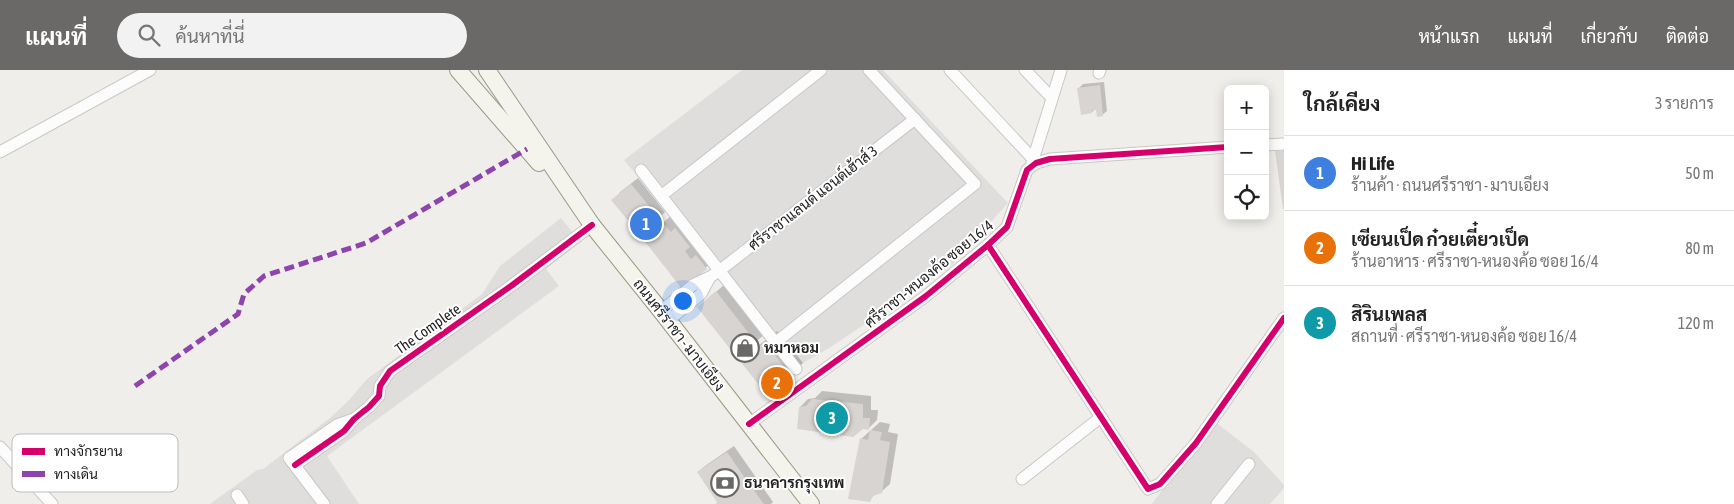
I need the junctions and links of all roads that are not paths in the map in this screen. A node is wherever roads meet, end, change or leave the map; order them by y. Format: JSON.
{"nodes":[{"id":1,"x":150,"y":70,"type":"edge"},
{"id":2,"x":458,"y":70,"type":"edge"},
{"id":3,"x":487,"y":70,"type":"edge"},
{"id":4,"x":822,"y":70,"type":"edge"},
{"id":5,"x":869,"y":70,"type":"edge"},
{"id":6,"x":950,"y":70,"type":"edge"},
{"id":7,"x":1025,"y":70,"type":"edge"},
{"id":8,"x":1061,"y":70,"type":"edge"},
{"id":9,"x":1052,"y":98,"type":"junction"},
{"id":10,"x":915,"y":119,"type":"junction"},
{"id":11,"x":1284,"y":144,"type":"edge"},
{"id":12,"x":1269,"y":145,"type":"edge"},
{"id":13,"x":1224,"y":147,"type":"edge"},
{"id":14,"x":0,"y":152,"type":"edge"},
{"id":15,"x":1032,"y":163,"type":"junction"},
{"id":16,"x":642,"y":170,"type":"dead end"},
{"id":17,"x":661,"y":196,"type":"junction"},
{"id":18,"x":588,"y":219,"type":"junction"},
{"id":19,"x":988,"y":245,"type":"junction"},
{"id":20,"x":715,"y":274,"type":"junction"},
{"id":21,"x":665,"y":315,"type":"junction"},
{"id":22,"x":1284,"y":318,"type":"edge"},
{"id":23,"x":775,"y":343,"type":"junction"},
{"id":24,"x":796,"y":369,"type":"dead end"},
{"id":25,"x":1101,"y":417,"type":"junction"},
{"id":26,"x":749,"y":424,"type":"junction"},
{"id":27,"x":0,"y":447,"type":"edge"},
{"id":28,"x":12,"y":460,"type":"edge"},
{"id":29,"x":1250,"y":464,"type":"dead end"},
{"id":30,"x":1022,"y":479,"type":"dead end"},
{"id":31,"x":41,"y":492,"type":"edge"},
{"id":32,"x":52,"y":504,"type":"edge"},
{"id":33,"x":324,"y":504,"type":"edge"},
{"id":34,"x":811,"y":504,"type":"edge"},
{"id":35,"x":1217,"y":504,"type":"edge"}],
"edges":[{"from":1,"to":14,"type":"street"},
{"from":2,"to":18,"type":"main road","name":"ถนนศรีราชา - มาบเอียง"},
{"from":3,"to":18,"type":"main road","name":"ถนนศรีราชา - มาบเอียง"},
{"from":4,"to":17,"type":"street"},
{"from":5,"to":10,"type":"street"},
{"from":6,"to":15,"type":"street"},
{"from":7,"to":9,"type":"street"},
{"from":8,"to":9,"type":"street","name":"ศรีราชา-หนองค้อ ซอย 16/4"},
{"from":9,"to":15,"type":"street","name":"ศรีราชา-หนองค้อ ซอย 16/4"},
{"from":10,"to":20,"type":"street","name":"ศรีราชาแลนด์ แอนด์เฮ้าส์ 3"},
{"from":10,"to":23,"type":"street"},
{"from":11,"to":12,"type":"street"},
{"from":13,"to":15,"type":"street"},
{"from":15,"to":19,"type":"street","name":"ศรีราชา-หนองค้อ ซอย 16/4"},
{"from":16,"to":17,"type":"street"},
{"from":17,"to":20,"type":"street"},
{"from":18,"to":21,"type":"main road","name":"ถนนศรีราชา - มาบเอียง"},
{"from":18,"to":33,"type":"street","name":"The Complete"},
{"from":19,"to":25,"type":"street"},
{"from":19,"to":26,"type":"street","name":"ศรีราชา-หนองค้อ ซอย 16/4"},
{"from":20,"to":21,"type":"street","name":"ศรีราชาแลนด์ แอนด์เฮ้าส์ 3"},
{"from":20,"to":23,"type":"street"},
{"from":21,"to":26,"type":"main road","name":"ถนนศรีราชา - มาบเอียง"},
{"from":22,"to":25,"type":"street"},
{"from":23,"to":24,"type":"street"},
{"from":25,"to":30,"type":"street"},
{"from":26,"to":34,"type":"main road","name":"ถนนศรีราชา - มาบเอียง"},
{"from":27,"to":28,"type":"street"},
{"from":29,"to":35,"type":"street"},
{"from":31,"to":32,"type":"street"}]}
